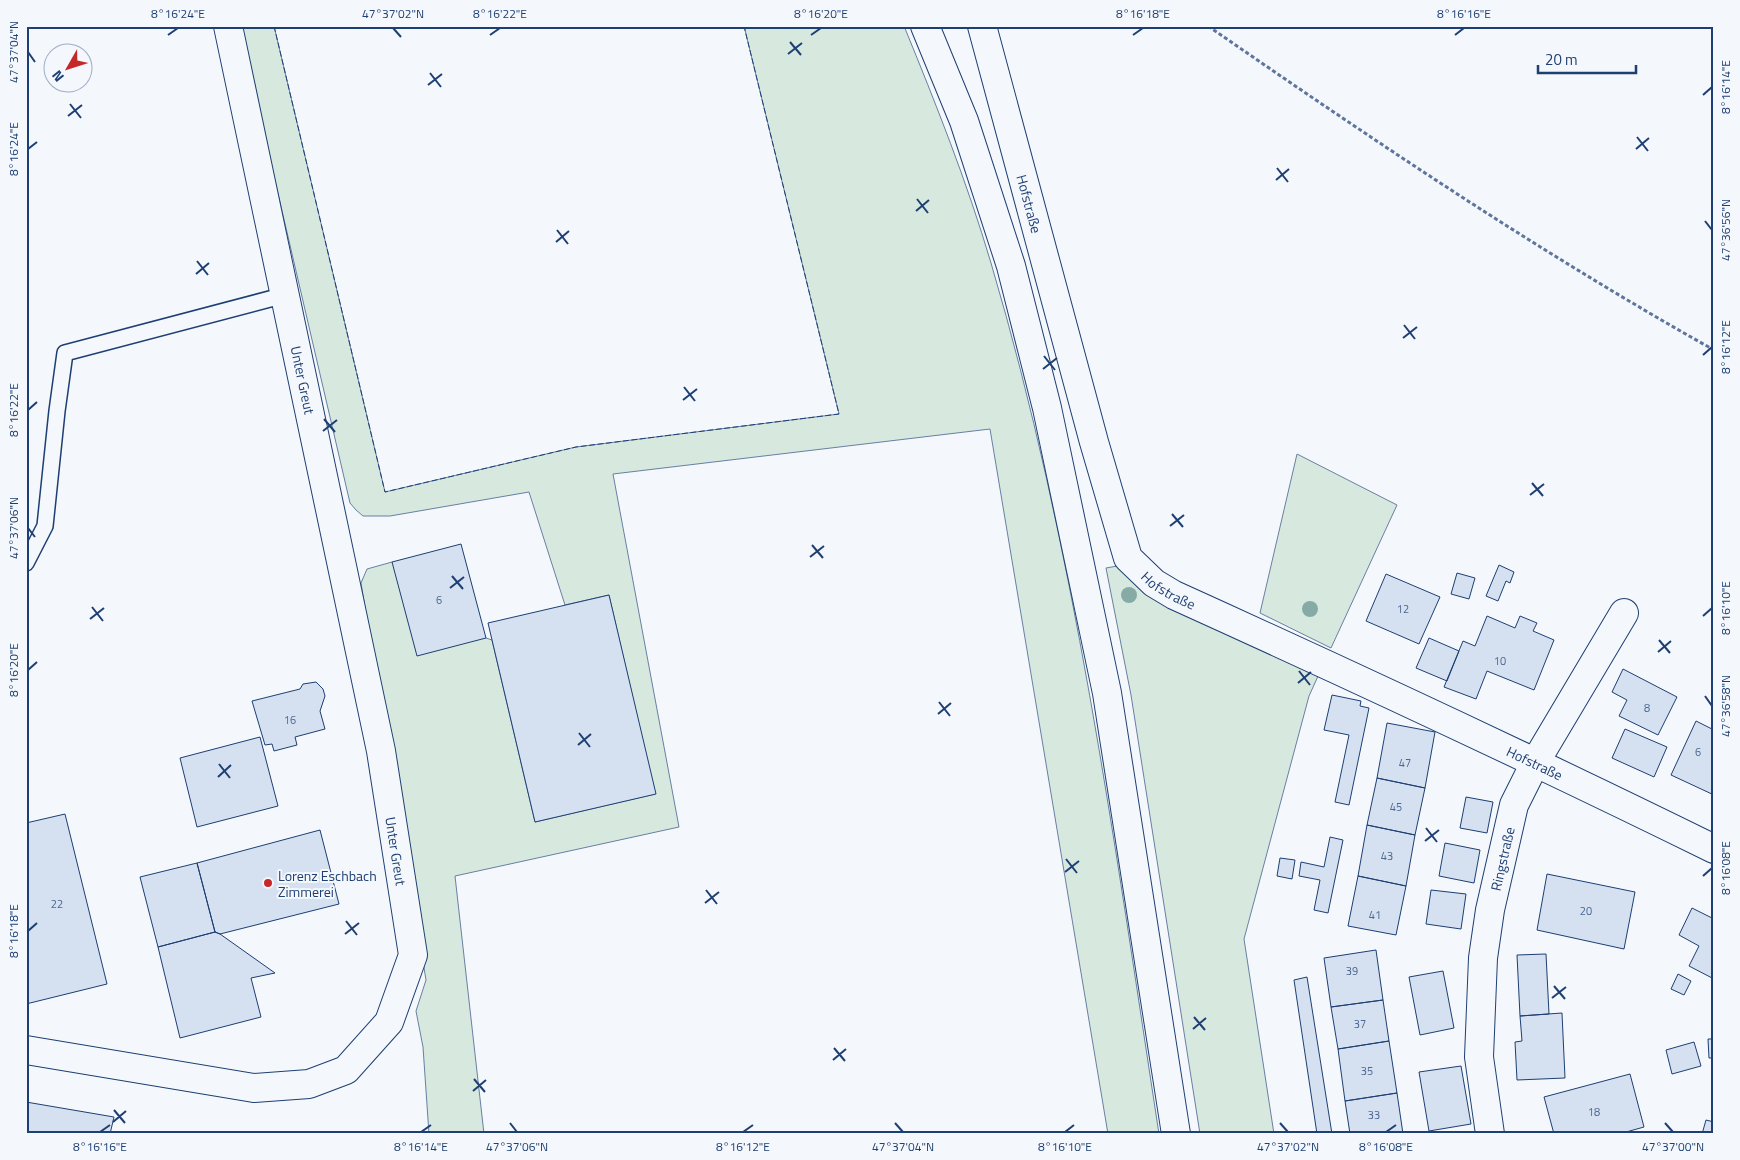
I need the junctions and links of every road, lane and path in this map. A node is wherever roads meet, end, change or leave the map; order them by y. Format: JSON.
{"nodes":[{"id":1,"x":228,"y":26,"type":"edge"},
{"id":2,"x":925,"y":26,"type":"edge"},
{"id":3,"x":982,"y":26,"type":"edge"},
{"id":4,"x":1208,"y":26,"type":"edge"},
{"id":5,"x":285,"y":295,"type":"junction"},
{"id":6,"x":1714,"y":350,"type":"edge"},
{"id":7,"x":26,"y":563,"type":"edge"},
{"id":8,"x":1624,"y":613,"type":"dead end"},
{"id":9,"x":1536,"y":762,"type":"junction"},
{"id":10,"x":1714,"y":849,"type":"edge"},
{"id":11,"x":26,"y":1050,"type":"edge"},
{"id":12,"x":1176,"y":1134,"type":"edge"},
{"id":13,"x":1490,"y":1134,"type":"edge"}],
"edges":[{"from":1,"to":5,"type":"street","name":"Unter Greut"},
{"from":2,"to":12,"type":"street"},
{"from":3,"to":9,"type":"street","name":"Hofstraße"},
{"from":4,"to":6,"type":"path"},
{"from":5,"to":7,"type":"lane"},
{"from":5,"to":11,"type":"street","name":"Unter Greut"},
{"from":8,"to":9,"type":"street","name":"Ringstraße"},
{"from":9,"to":10,"type":"street","name":"Hofstraße"},
{"from":9,"to":13,"type":"street","name":"Ringstraße"}]}
